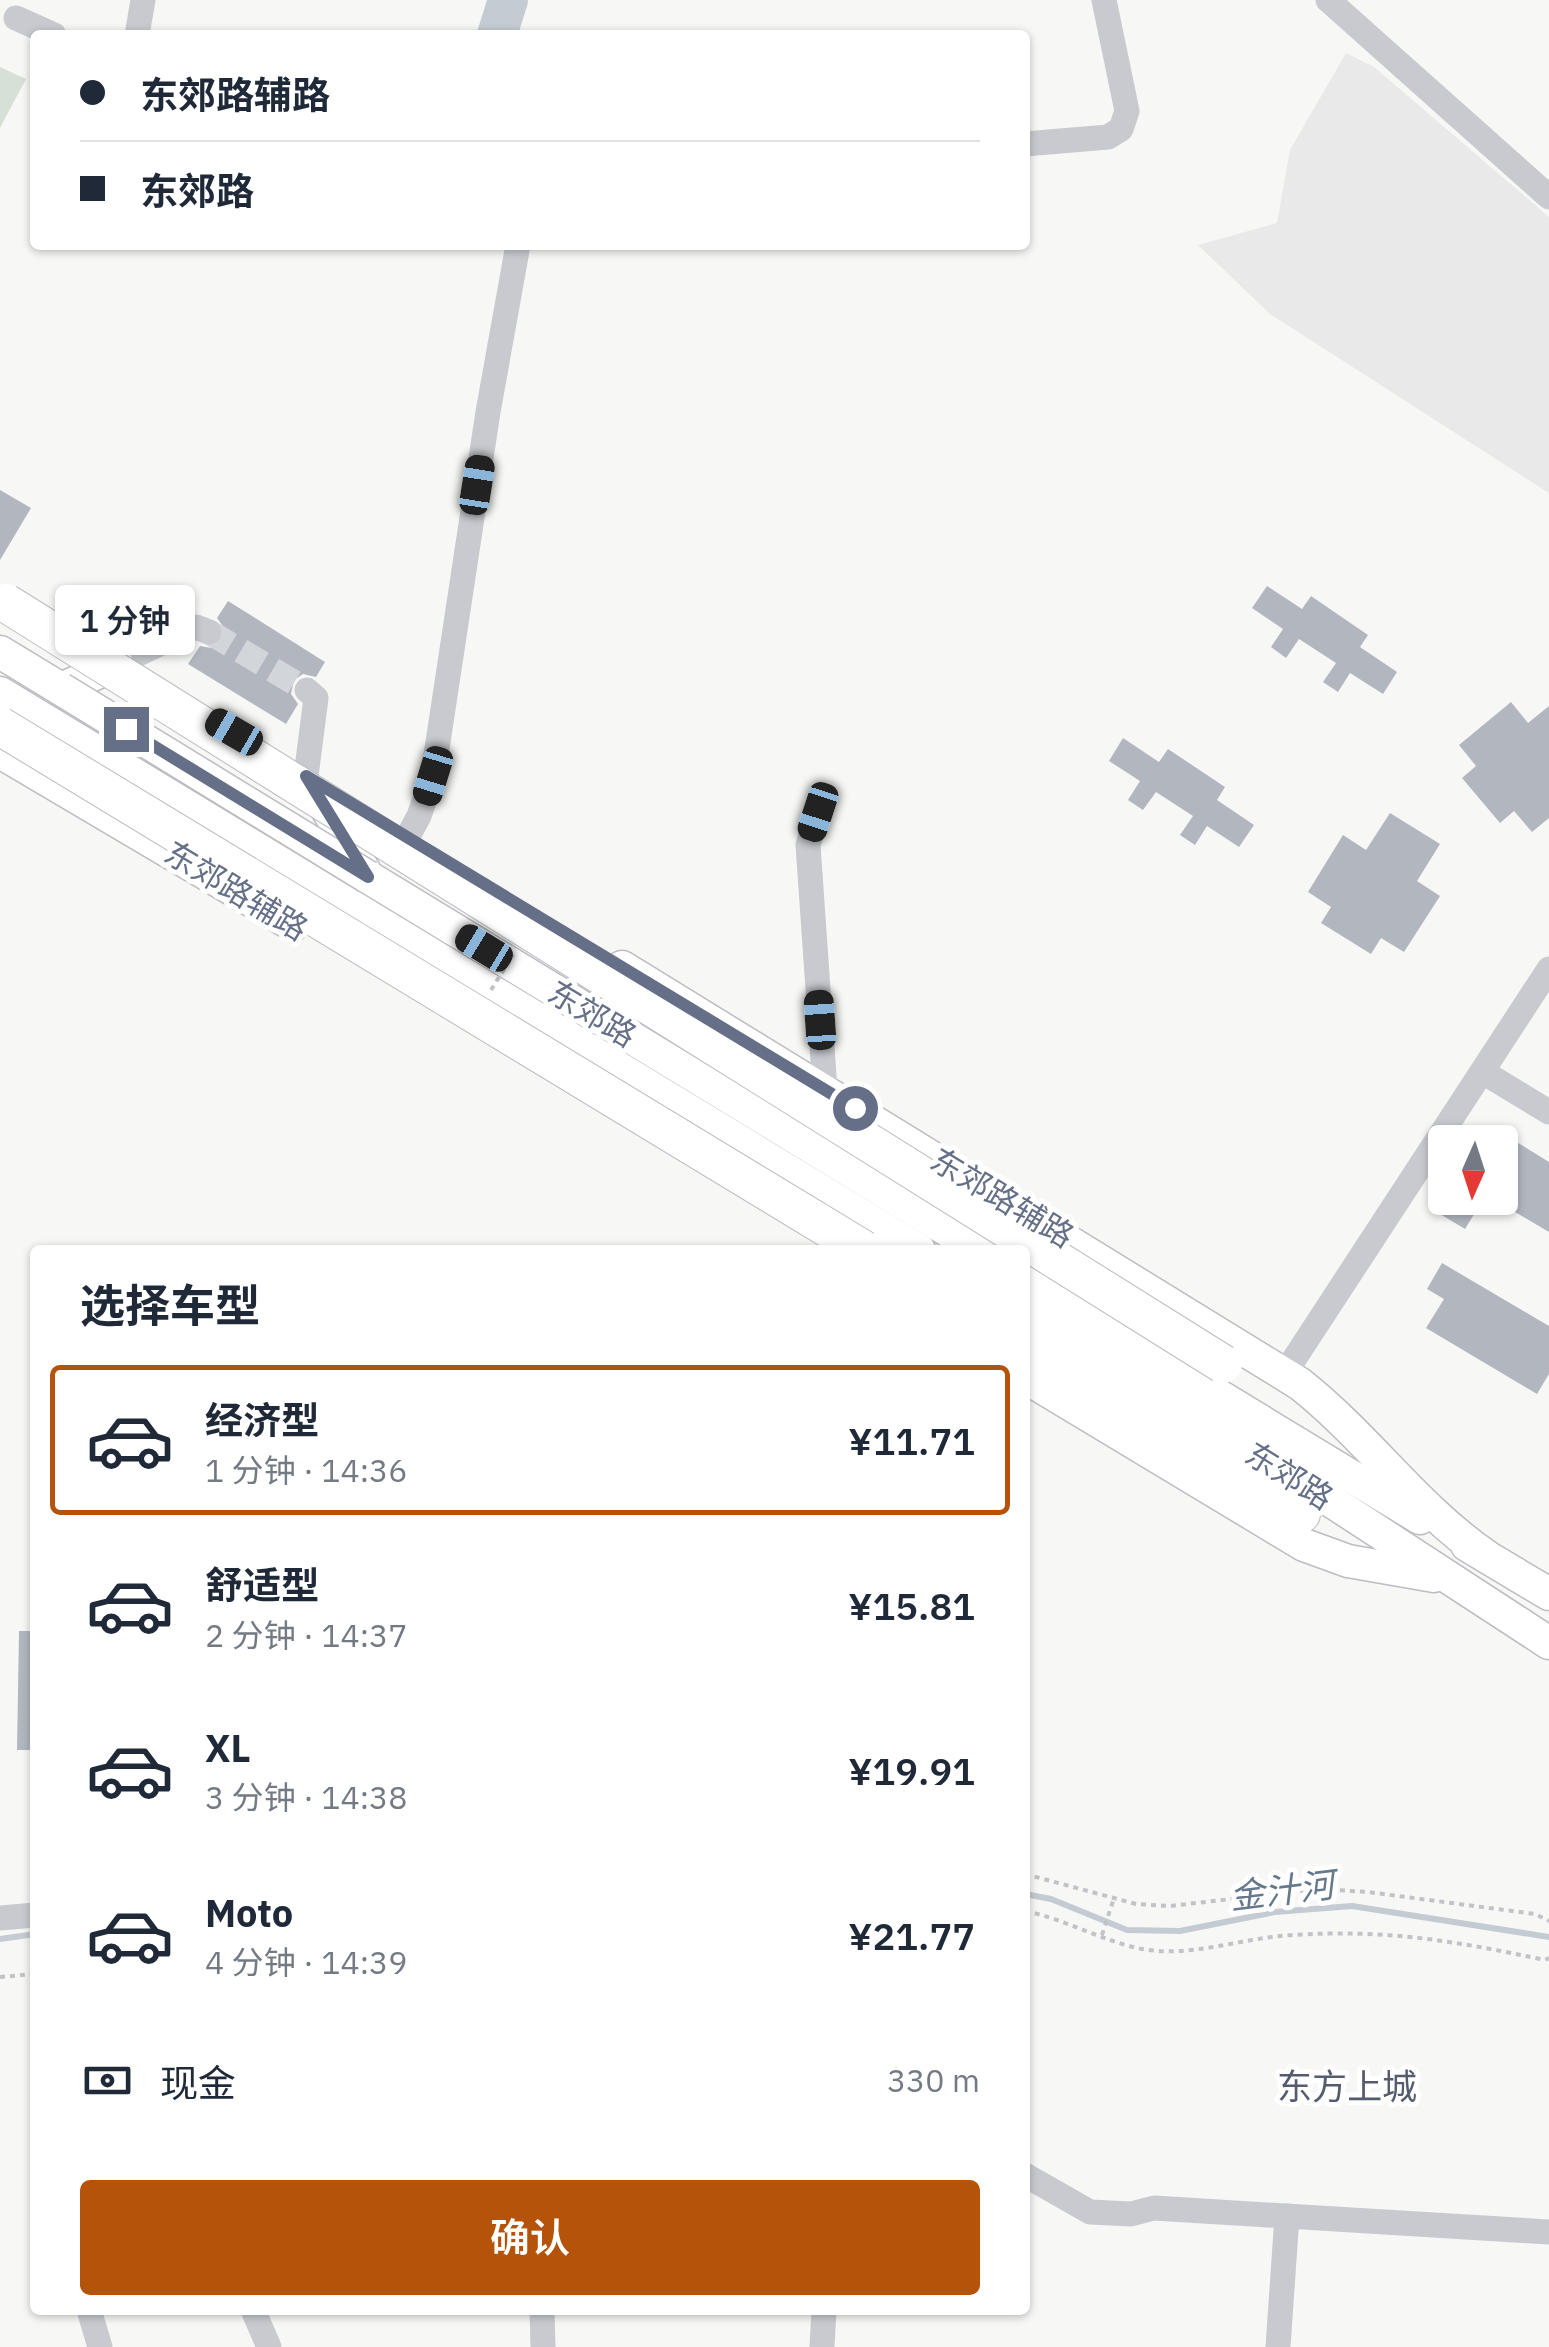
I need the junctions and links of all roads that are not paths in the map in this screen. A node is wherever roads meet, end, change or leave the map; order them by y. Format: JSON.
{"nodes":[{"id":1,"x":142,"y":0,"type":"edge"},
{"id":2,"x":1104,"y":0,"type":"edge"},
{"id":3,"x":1328,"y":0,"type":"edge"},
{"id":4,"x":16,"y":18,"type":"dead end"},
{"id":5,"x":43,"y":30,"type":"edge"},
{"id":6,"x":137,"y":30,"type":"edge"},
{"id":7,"x":1030,"y":144,"type":"edge"},
{"id":8,"x":1549,"y":198,"type":"edge"},
{"id":9,"x":517,"y":250,"type":"edge"},
{"id":10,"x":0,"y":594,"type":"edge"},
{"id":11,"x":209,"y":632,"type":"tunnel mouth"},
{"id":12,"x":0,"y":652,"type":"edge"},
{"id":13,"x":117,"y":664,"type":"junction"},
{"id":14,"x":61,"y":689,"type":"junction"},
{"id":15,"x":307,"y":690,"type":"dead end"},
{"id":16,"x":0,"y":694,"type":"edge"},
{"id":17,"x":0,"y":726,"type":"edge"},
{"id":18,"x":0,"y":752,"type":"edge"},
{"id":19,"x":306,"y":776,"type":"junction"},
{"id":20,"x":818,"y":812,"type":"dead end"},
{"id":21,"x":407,"y":838,"type":"junction"},
{"id":22,"x":368,"y":877,"type":"junction"},
{"id":23,"x":1549,"y":969,"type":"edge"},
{"id":24,"x":1483,"y":1072,"type":"junction"},
{"id":25,"x":825,"y":1090,"type":"junction"},
{"id":26,"x":1549,"y":1112,"type":"edge"},
{"id":27,"x":822,"y":1245,"type":"edge"},
{"id":28,"x":856,"y":1245,"type":"edge"},
{"id":29,"x":910,"y":1245,"type":"edge"},
{"id":30,"x":972,"y":1245,"type":"edge"},
{"id":31,"x":1030,"y":1281,"type":"edge"},
{"id":32,"x":1030,"y":1317,"type":"edge"},
{"id":33,"x":1030,"y":1351,"type":"edge"},
{"id":34,"x":1222,"y":1364,"type":"joint"},
{"id":35,"x":1284,"y":1373,"type":"junction"},
{"id":36,"x":1030,"y":1379,"type":"edge"},
{"id":37,"x":1301,"y":1514,"type":"joint"},
{"id":38,"x":1486,"y":1556,"type":"junction"},
{"id":39,"x":1468,"y":1592,"type":"junction"},
{"id":40,"x":1549,"y":1594,"type":"edge"},
{"id":41,"x":1549,"y":1643,"type":"edge"},
{"id":42,"x":30,"y":1915,"type":"edge"},
{"id":43,"x":0,"y":1918,"type":"edge"},
{"id":44,"x":1030,"y":2178,"type":"edge"},
{"id":45,"x":1287,"y":2216,"type":"junction"},
{"id":46,"x":1549,"y":2232,"type":"edge"},
{"id":47,"x":90,"y":2315,"type":"edge"},
{"id":48,"x":255,"y":2315,"type":"edge"},
{"id":49,"x":542,"y":2315,"type":"edge"},
{"id":50,"x":824,"y":2315,"type":"edge"},
{"id":51,"x":100,"y":2347,"type":"edge"},
{"id":52,"x":269,"y":2347,"type":"edge"},
{"id":53,"x":542,"y":2347,"type":"edge"},
{"id":54,"x":822,"y":2347,"type":"edge"},
{"id":55,"x":1278,"y":2347,"type":"edge"}],
"edges":[{"from":1,"to":6,"type":"street"},
{"from":2,"to":7,"type":"street"},
{"from":3,"to":8,"type":"street"},
{"from":4,"to":5,"type":"street"},
{"from":9,"to":21,"type":"street"},
{"from":10,"to":13,"type":"main road","name":"东郊路辅路"},
{"from":10,"to":34,"type":"highway","bridge":true},
{"from":11,"to":13,"type":"street"},
{"from":12,"to":14,"type":"main road","name":"东郊路"},
{"from":13,"to":14,"type":"main road"},
{"from":13,"to":19,"type":"main road","name":"东郊路辅路"},
{"from":14,"to":22,"type":"main road","name":"东郊路","bridge":true},
{"from":15,"to":19,"type":"street"},
{"from":16,"to":29,"type":"main road","name":"东郊路"},
{"from":17,"to":28,"type":"highway","bridge":true},
{"from":18,"to":27,"type":"main road","name":"东郊路辅路"},
{"from":19,"to":21,"type":"main road","name":"东郊路辅路"},
{"from":19,"to":22,"type":"main road"},
{"from":20,"to":25,"type":"street"},
{"from":21,"to":25,"type":"main road","name":"东郊路辅路"},
{"from":22,"to":30,"type":"main road","name":"东郊路"},
{"from":23,"to":24,"type":"street"},
{"from":24,"to":26,"type":"street"},
{"from":24,"to":35,"type":"street"},
{"from":25,"to":35,"type":"main road","name":"东郊路辅路"},
{"from":31,"to":38,"type":"main road","name":"东郊路"},
{"from":32,"to":39,"type":"main road","name":"东郊路"},
{"from":33,"to":37,"type":"highway"},
{"from":34,"to":38,"type":"main road"},
{"from":35,"to":38,"type":"main road","name":"东郊路辅路"},
{"from":36,"to":39,"type":"main road"},
{"from":37,"to":39,"type":"main road"},
{"from":38,"to":40,"type":"main road","name":"东郊路"},
{"from":39,"to":41,"type":"main road","name":"东郊路"},
{"from":42,"to":43,"type":"street"},
{"from":44,"to":45,"type":"street"},
{"from":45,"to":46,"type":"street"},
{"from":45,"to":55,"type":"street"},
{"from":47,"to":51,"type":"street"},
{"from":48,"to":52,"type":"street"},
{"from":49,"to":53,"type":"street"},
{"from":50,"to":54,"type":"street"}]}
